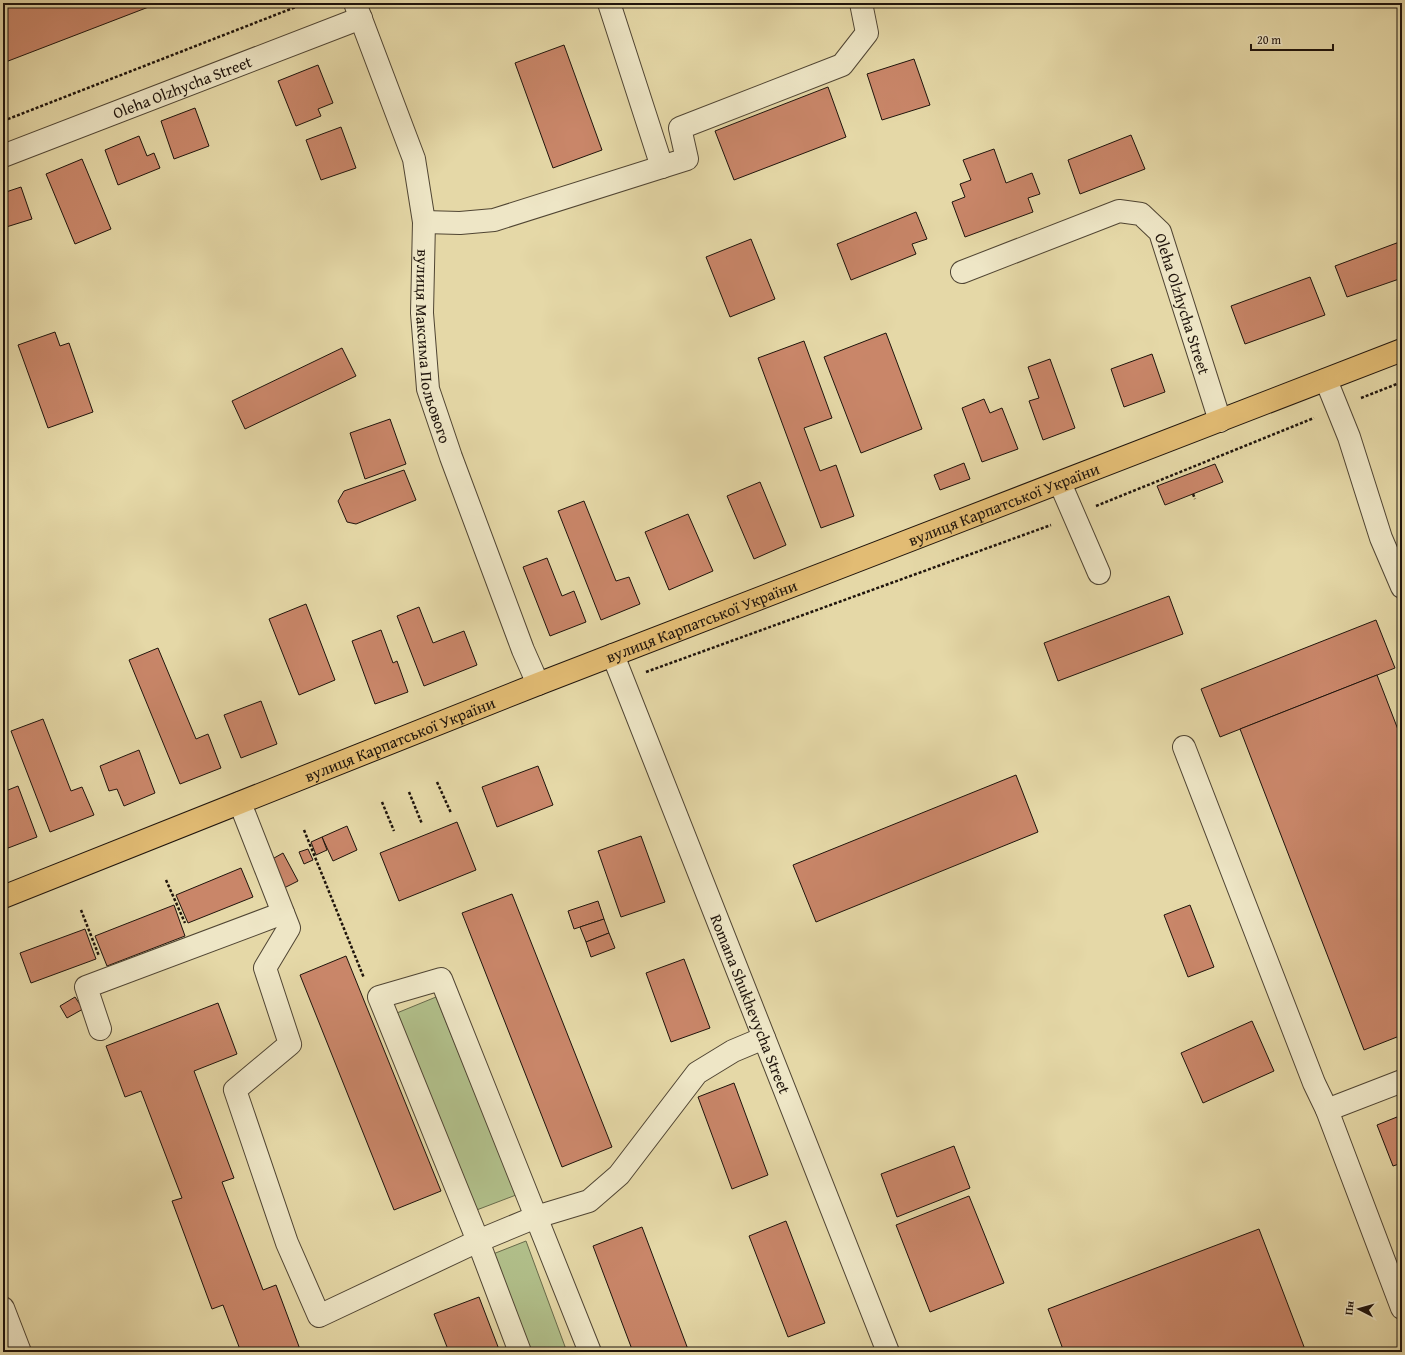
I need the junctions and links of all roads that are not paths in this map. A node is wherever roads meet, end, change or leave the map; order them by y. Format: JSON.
{"nodes":[{"id":1,"x":609,"y":3,"type":"edge"},
{"id":2,"x":861,"y":3,"type":"edge"},
{"id":3,"x":358,"y":10,"type":"edge"},
{"id":4,"x":3,"y":156,"type":"edge"},
{"id":5,"x":662,"y":167,"type":"junction"},
{"id":6,"x":424,"y":222,"type":"junction"},
{"id":7,"x":962,"y":272,"type":"dead end"},
{"id":8,"x":1402,"y":350,"type":"edge"},
{"id":9,"x":1326,"y":380,"type":"junction"},
{"id":10,"x":1220,"y":421,"type":"junction"},
{"id":11,"x":1060,"y":482,"type":"junction"},
{"id":12,"x":1098,"y":574,"type":"dead end"},
{"id":13,"x":1402,"y":587,"type":"edge"},
{"id":14,"x":613,"y":655,"type":"junction"},
{"id":15,"x":538,"y":684,"type":"junction"},
{"id":16,"x":1184,"y":747,"type":"dead end"},
{"id":17,"x":240,"y":803,"type":"junction"},
{"id":18,"x":3,"y":896,"type":"edge"},
{"id":19,"x":283,"y":913,"type":"junction"},
{"id":20,"x":100,"y":1029,"type":"dead end"},
{"id":21,"x":764,"y":1038,"type":"junction"},
{"id":22,"x":1402,"y":1081,"type":"edge"},
{"id":23,"x":1326,"y":1110,"type":"junction"},
{"id":24,"x":536,"y":1217,"type":"junction"},
{"id":25,"x":478,"y":1240,"type":"junction"},
{"id":26,"x":3,"y":1308,"type":"edge"},
{"id":27,"x":1402,"y":1308,"type":"edge"},
{"id":28,"x":20,"y":1352,"type":"edge"},
{"id":29,"x":520,"y":1352,"type":"edge"},
{"id":30,"x":590,"y":1352,"type":"edge"},
{"id":31,"x":888,"y":1352,"type":"edge"}],
"edges":[{"from":1,"to":5,"type":"street"},
{"from":2,"to":5,"type":"street"},
{"from":3,"to":4,"type":"street","name":"Oleha Olzhycha Street"},
{"from":3,"to":6,"type":"street","name":"вулиця Максима Польового"},
{"from":5,"to":6,"type":"street"},
{"from":6,"to":15,"type":"street","name":"вулиця Максима Польового"},
{"from":7,"to":10,"type":"street","name":"Oleha Olzhycha Street"},
{"from":8,"to":9,"type":"main road","name":"вулиця Карпатської України"},
{"from":9,"to":10,"type":"main road","name":"вулиця Карпатської України"},
{"from":9,"to":13,"type":"street"},
{"from":10,"to":11,"type":"main road","name":"вулиця Карпатської України"},
{"from":11,"to":12,"type":"street"},
{"from":11,"to":14,"type":"main road","name":"вулиця Карпатської України"},
{"from":14,"to":15,"type":"main road","name":"вулиця Карпатської України"},
{"from":14,"to":21,"type":"street","name":"Romana Shukhevycha Street"},
{"from":15,"to":17,"type":"main road","name":"вулиця Карпатської України"},
{"from":16,"to":23,"type":"street"},
{"from":17,"to":18,"type":"main road","name":"вулиця Карпатської України"},
{"from":17,"to":19,"type":"street"},
{"from":19,"to":20,"type":"street"},
{"from":19,"to":25,"type":"street"},
{"from":21,"to":24,"type":"street"},
{"from":21,"to":31,"type":"street","name":"Romana Shukhevycha Street"},
{"from":22,"to":23,"type":"street"},
{"from":23,"to":27,"type":"street"},
{"from":24,"to":25,"type":"street"},
{"from":24,"to":25,"type":"street"},
{"from":24,"to":30,"type":"street"},
{"from":25,"to":29,"type":"street"},
{"from":26,"to":28,"type":"street"}]}
